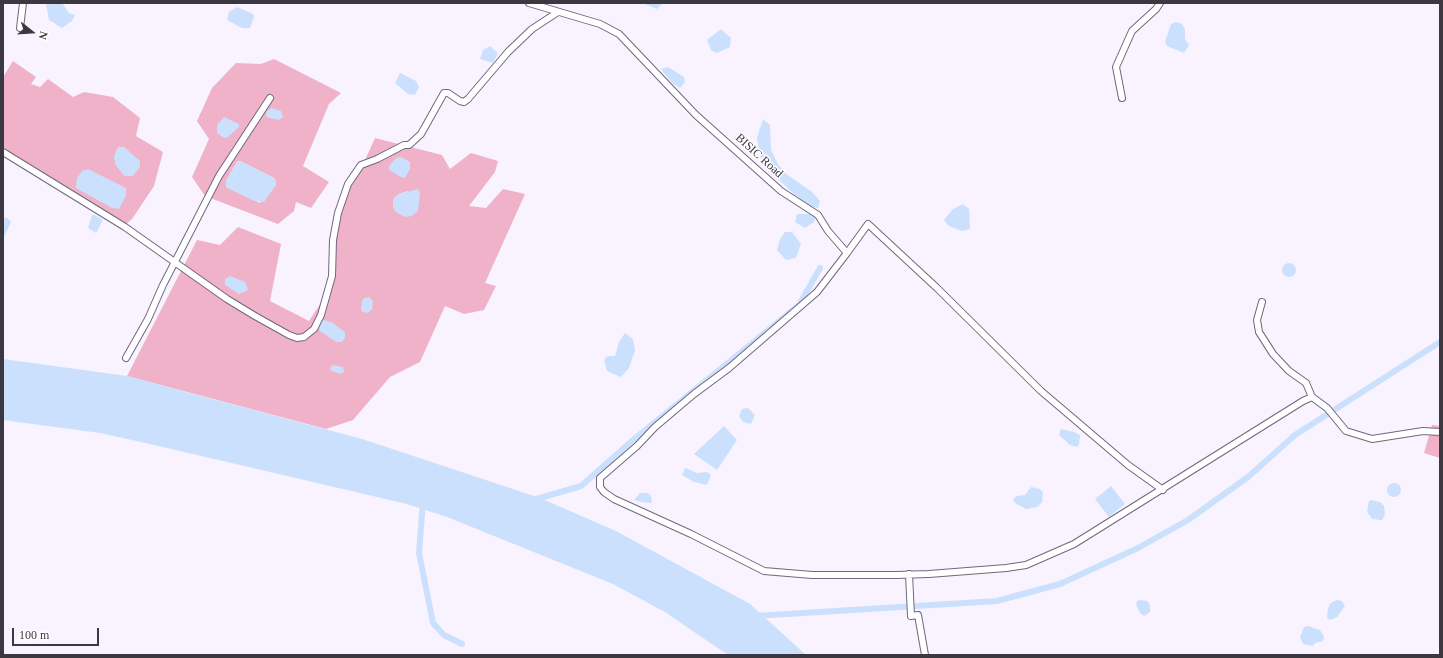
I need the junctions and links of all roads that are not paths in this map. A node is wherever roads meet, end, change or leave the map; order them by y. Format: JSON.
{"nodes":[{"id":1,"x":23,"y":3,"type":"edge"},
{"id":2,"x":529,"y":3,"type":"edge"},
{"id":3,"x":1160,"y":3,"type":"edge"},
{"id":4,"x":558,"y":12,"type":"junction"},
{"id":5,"x":20,"y":28,"type":"dead end"},
{"id":6,"x":270,"y":98,"type":"dead end"},
{"id":7,"x":1122,"y":98,"type":"dead end"},
{"id":8,"x":3,"y":152,"type":"edge"},
{"id":9,"x":847,"y":253,"type":"junction"},
{"id":10,"x":176,"y":262,"type":"junction"},
{"id":11,"x":1262,"y":302,"type":"dead end"},
{"id":12,"x":126,"y":358,"type":"dead end"},
{"id":13,"x":1312,"y":397,"type":"junction"},
{"id":14,"x":1440,"y":432,"type":"edge"},
{"id":15,"x":1163,"y":490,"type":"junction"},
{"id":16,"x":909,"y":574,"type":"junction"},
{"id":17,"x":925,"y":655,"type":"edge"}],
"edges":[{"from":1,"to":5,"type":"street"},
{"from":2,"to":4,"type":"street","name":"BISIC Road"},
{"from":3,"to":7,"type":"street"},
{"from":4,"to":9,"type":"street","name":"BISIC Road"},
{"from":4,"to":10,"type":"street"},
{"from":6,"to":10,"type":"street"},
{"from":8,"to":10,"type":"street"},
{"from":9,"to":15,"type":"street"},
{"from":9,"to":16,"type":"street"},
{"from":10,"to":12,"type":"street"},
{"from":11,"to":13,"type":"street"},
{"from":13,"to":14,"type":"street"},
{"from":13,"to":15,"type":"street"},
{"from":15,"to":16,"type":"street"},
{"from":16,"to":17,"type":"street"}]}
